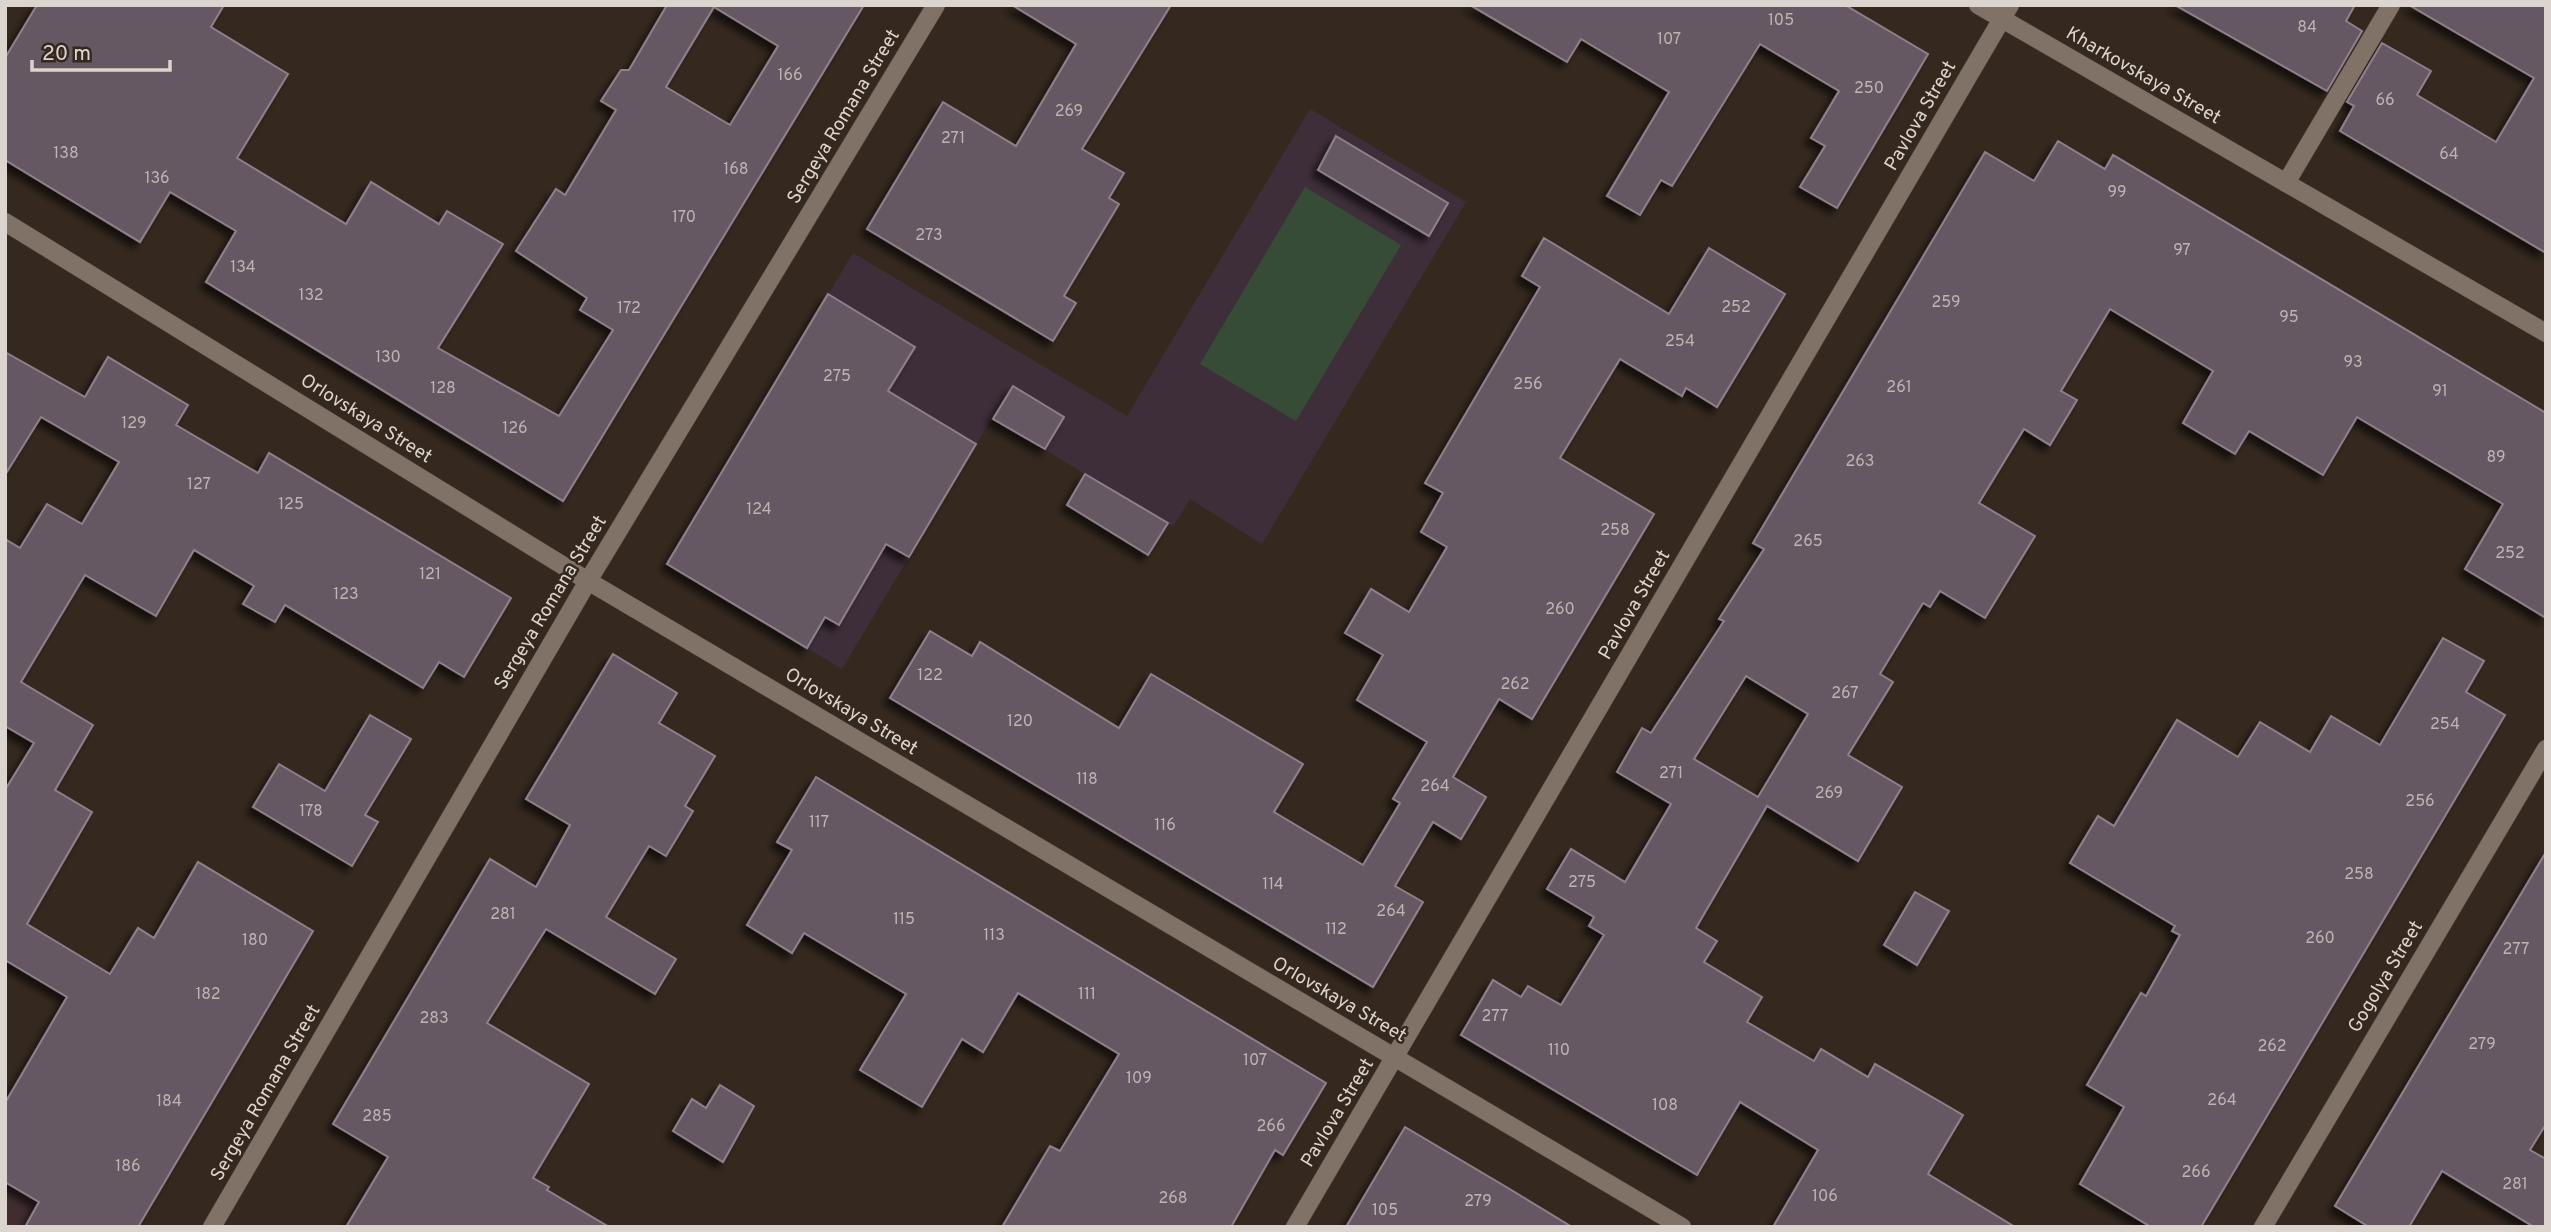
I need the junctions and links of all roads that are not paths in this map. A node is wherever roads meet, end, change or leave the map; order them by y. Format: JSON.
{"nodes":[{"id":1,"x":936,"y":5,"type":"edge"},
{"id":2,"x":1978,"y":5,"type":"edge"},
{"id":3,"x":2391,"y":5,"type":"edge"},
{"id":4,"x":2006,"y":12,"type":"edge"},
{"id":5,"x":2286,"y":183,"type":"junction"},
{"id":6,"x":5,"y":222,"type":"edge"},
{"id":7,"x":2546,"y":333,"type":"edge"},
{"id":8,"x":588,"y":581,"type":"junction"},
{"id":9,"x":2546,"y":749,"type":"edge"},
{"id":10,"x":1395,"y":1057,"type":"junction"},
{"id":11,"x":212,"y":1227,"type":"edge"},
{"id":12,"x":1295,"y":1227,"type":"edge"},
{"id":13,"x":1682,"y":1227,"type":"edge"},
{"id":14,"x":2263,"y":1227,"type":"edge"}],
"edges":[{"from":1,"to":8,"type":"street","name":"Sergeya Romana Street"},
{"from":2,"to":4,"type":"street","name":"Kharkovskaya Street"},
{"from":3,"to":5,"type":"street"},
{"from":4,"to":5,"type":"street","name":"Kharkovskaya Street"},
{"from":4,"to":10,"type":"street","name":"Pavlova Street"},
{"from":5,"to":7,"type":"street","name":"Kharkovskaya Street"},
{"from":6,"to":8,"type":"street","name":"Orlovskaya Street"},
{"from":8,"to":10,"type":"street","name":"Orlovskaya Street"},
{"from":8,"to":11,"type":"street","name":"Sergeya Romana Street"},
{"from":9,"to":14,"type":"street","name":"Gogolya Street"},
{"from":10,"to":12,"type":"street","name":"Pavlova Street"},
{"from":10,"to":13,"type":"street","name":"Orlovskaya Street"}]}
